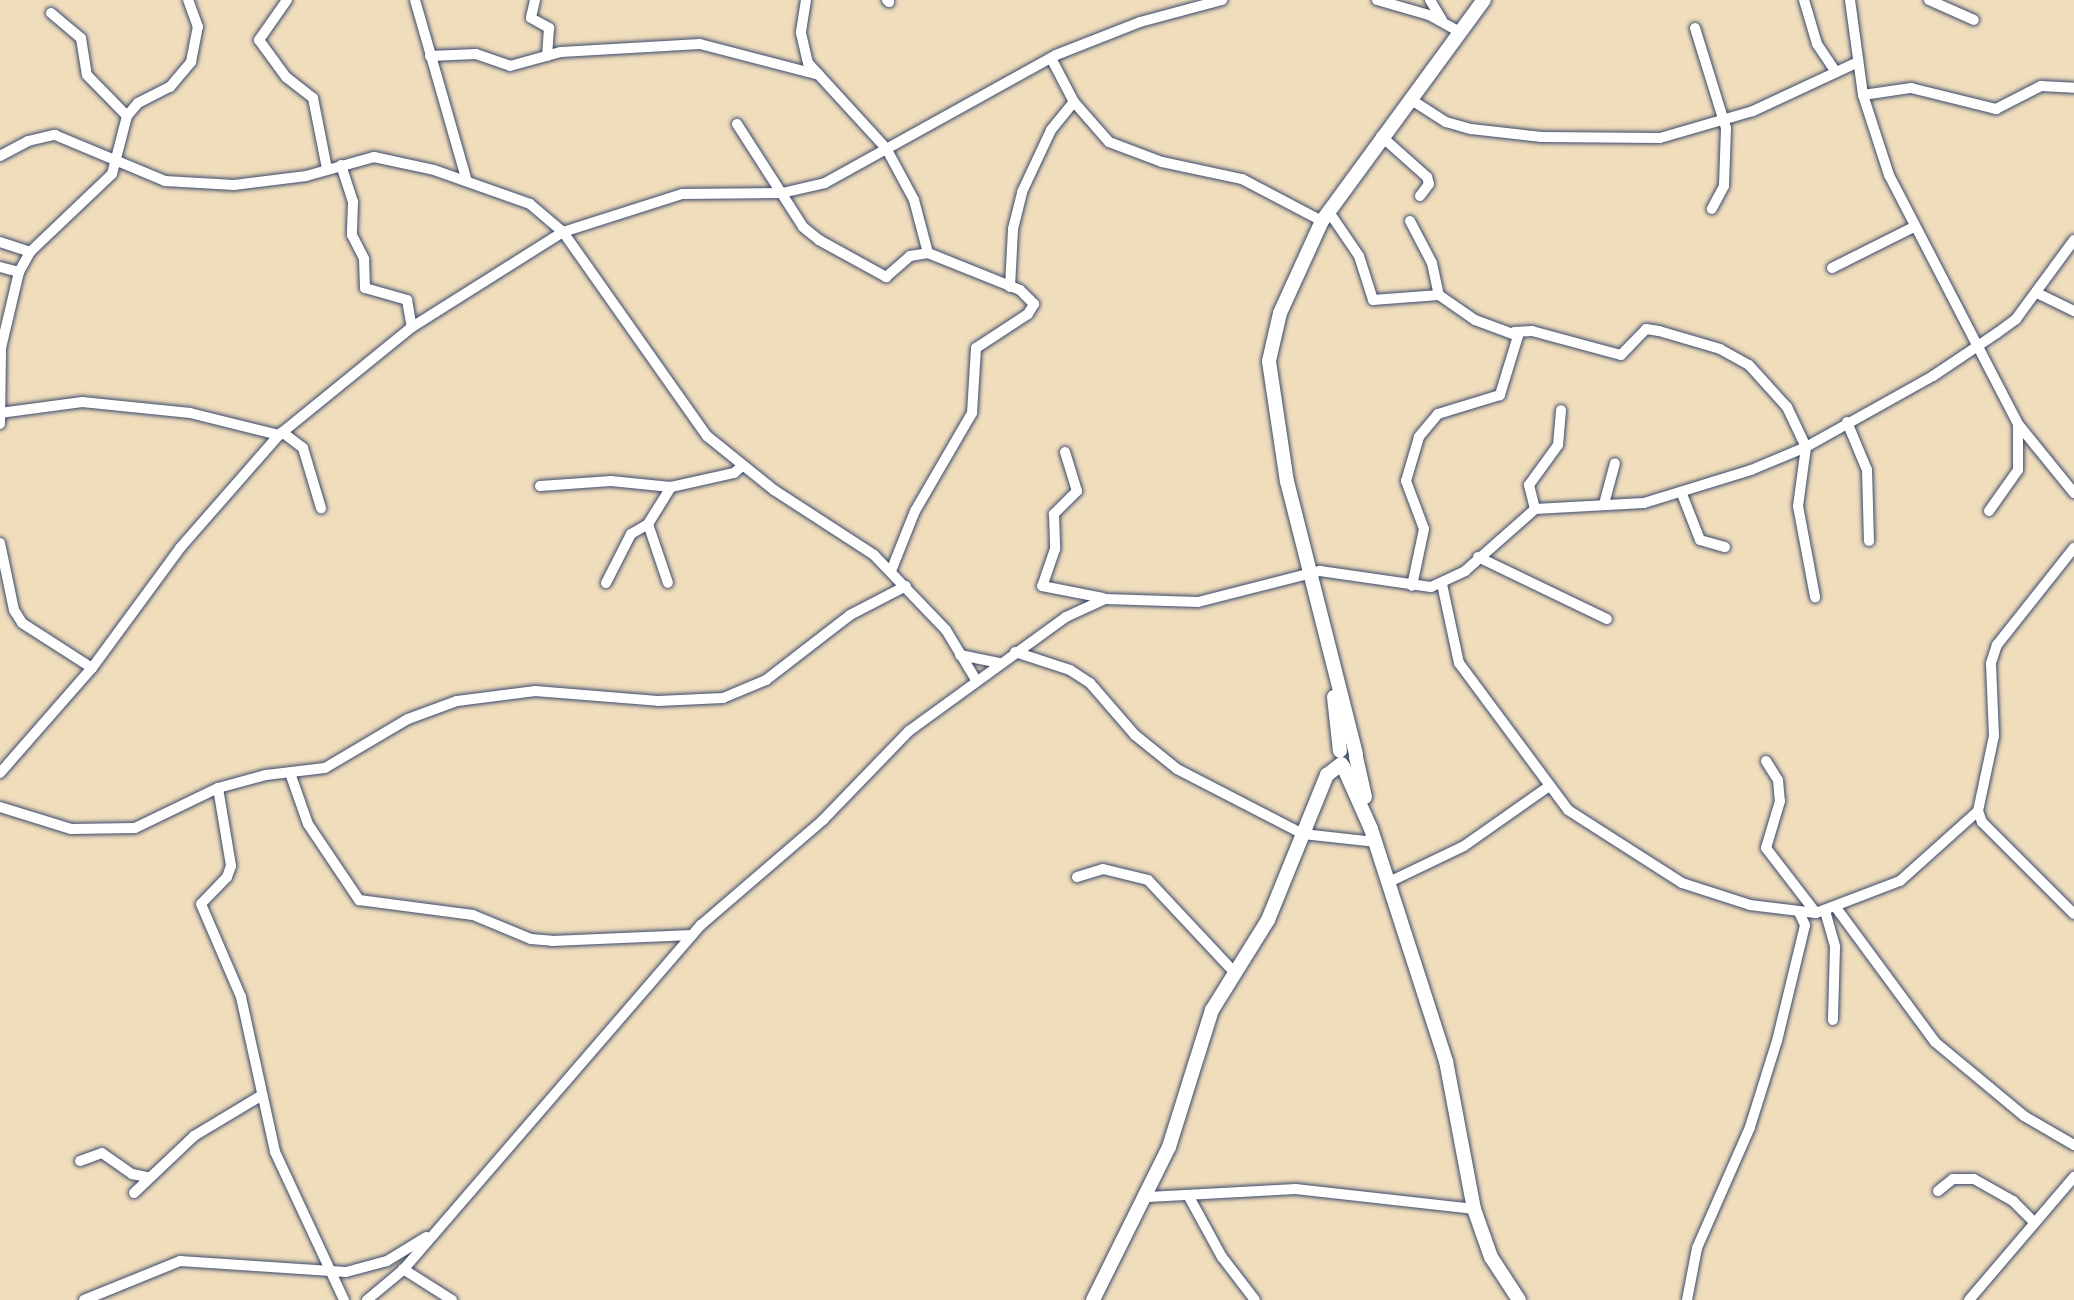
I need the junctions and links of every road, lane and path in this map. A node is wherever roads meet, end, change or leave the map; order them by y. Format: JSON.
{"nodes":[{"id":1,"x":188,"y":0,"type":"edge"},
{"id":2,"x":287,"y":0,"type":"edge"},
{"id":3,"x":415,"y":0,"type":"edge"},
{"id":4,"x":535,"y":0,"type":"edge"},
{"id":5,"x":806,"y":0,"type":"edge"},
{"id":6,"x":1222,"y":0,"type":"edge"},
{"id":7,"x":1377,"y":0,"type":"edge"},
{"id":8,"x":1430,"y":0,"type":"edge"},
{"id":9,"x":1484,"y":0,"type":"edge"},
{"id":10,"x":1804,"y":0,"type":"edge"},
{"id":11,"x":1850,"y":0,"type":"edge"},
{"id":12,"x":1929,"y":0,"type":"edge"},
{"id":13,"x":1190,"y":4,"type":"edge"},
{"id":14,"x":51,"y":13,"type":"dead end"},
{"id":15,"x":1974,"y":20,"type":"dead end"},
{"id":16,"x":1443,"y":21,"type":"junction"},
{"id":17,"x":1695,"y":28,"type":"dead end"},
{"id":18,"x":1460,"y":32,"type":"junction"},
{"id":19,"x":430,"y":56,"type":"junction"},
{"id":20,"x":547,"y":56,"type":"junction"},
{"id":21,"x":1051,"y":58,"type":"junction"},
{"id":22,"x":1858,"y":62,"type":"junction"},
{"id":23,"x":1836,"y":72,"type":"junction"},
{"id":24,"x":819,"y":75,"type":"junction"},
{"id":25,"x":2074,"y":88,"type":"edge"},
{"id":26,"x":1863,"y":95,"type":"junction"},
{"id":27,"x":1410,"y":99,"type":"junction"},
{"id":28,"x":1074,"y":102,"type":"junction"},
{"id":29,"x":127,"y":116,"type":"junction"},
{"id":30,"x":1724,"y":119,"type":"junction"},
{"id":31,"x":737,"y":124,"type":"dead end"},
{"id":32,"x":1381,"y":136,"type":"junction"},
{"id":33,"x":886,"y":148,"type":"junction"},
{"id":34,"x":0,"y":156,"type":"edge"},
{"id":35,"x":116,"y":165,"type":"junction"},
{"id":36,"x":341,"y":165,"type":"junction"},
{"id":37,"x":327,"y":169,"type":"junction"},
{"id":38,"x":467,"y":181,"type":"junction"},
{"id":39,"x":782,"y":193,"type":"junction"},
{"id":40,"x":1420,"y":196,"type":"dead end"},
{"id":41,"x":1712,"y":209,"type":"dead end"},
{"id":42,"x":1326,"y":216,"type":"junction"},
{"id":43,"x":1410,"y":221,"type":"dead end"},
{"id":44,"x":1914,"y":227,"type":"junction"},
{"id":45,"x":563,"y":232,"type":"junction"},
{"id":46,"x":2074,"y":240,"type":"edge"},
{"id":47,"x":0,"y":242,"type":"edge"},
{"id":48,"x":30,"y":252,"type":"junction"},
{"id":49,"x":928,"y":253,"type":"junction"},
{"id":50,"x":0,"y":267,"type":"edge"},
{"id":51,"x":1832,"y":268,"type":"dead end"},
{"id":52,"x":19,"y":272,"type":"junction"},
{"id":53,"x":1010,"y":287,"type":"junction"},
{"id":54,"x":2037,"y":293,"type":"junction"},
{"id":55,"x":1439,"y":295,"type":"junction"},
{"id":56,"x":2074,"y":311,"type":"edge"},
{"id":57,"x":412,"y":327,"type":"junction"},
{"id":58,"x":1514,"y":332,"type":"junction"},
{"id":59,"x":2,"y":336,"type":"edge"},
{"id":60,"x":1976,"y":347,"type":"junction"},
{"id":61,"x":1561,"y":410,"type":"dead end"},
{"id":62,"x":0,"y":416,"type":"edge"},
{"id":63,"x":1847,"y":422,"type":"junction"},
{"id":64,"x":2018,"y":424,"type":"junction"},
{"id":65,"x":281,"y":433,"type":"junction"},
{"id":66,"x":1806,"y":447,"type":"junction"},
{"id":67,"x":1065,"y":452,"type":"dead end"},
{"id":68,"x":1615,"y":463,"type":"dead end"},
{"id":69,"x":742,"y":466,"type":"junction"},
{"id":70,"x":540,"y":486,"type":"dead end"},
{"id":71,"x":671,"y":487,"type":"junction"},
{"id":72,"x":2074,"y":493,"type":"edge"},
{"id":73,"x":1682,"y":494,"type":"junction"},
{"id":74,"x":1604,"y":504,"type":"junction"},
{"id":75,"x":321,"y":508,"type":"dead end"},
{"id":76,"x":1535,"y":509,"type":"junction"},
{"id":77,"x":1989,"y":511,"type":"dead end"},
{"id":78,"x":648,"y":524,"type":"junction"},
{"id":79,"x":1869,"y":541,"type":"dead end"},
{"id":80,"x":0,"y":543,"type":"edge"},
{"id":81,"x":1725,"y":547,"type":"dead end"},
{"id":82,"x":2074,"y":548,"type":"edge"},
{"id":83,"x":1478,"y":557,"type":"junction"},
{"id":84,"x":891,"y":571,"type":"junction"},
{"id":85,"x":1308,"y":573,"type":"junction"},
{"id":86,"x":606,"y":583,"type":"dead end"},
{"id":87,"x":668,"y":583,"type":"dead end"},
{"id":88,"x":1442,"y":584,"type":"junction"},
{"id":89,"x":906,"y":586,"type":"junction"},
{"id":90,"x":1412,"y":586,"type":"junction"},
{"id":91,"x":1815,"y":597,"type":"dead end"},
{"id":92,"x":1105,"y":599,"type":"junction"},
{"id":93,"x":1607,"y":619,"type":"dead end"},
{"id":94,"x":1015,"y":652,"type":"junction"},
{"id":95,"x":960,"y":655,"type":"junction"},
{"id":96,"x":1000,"y":663,"type":"junction"},
{"id":97,"x":92,"y":668,"type":"junction"},
{"id":98,"x":976,"y":680,"type":"junction"},
{"id":99,"x":1346,"y":758,"type":"junction"},
{"id":100,"x":1766,"y":761,"type":"dead end"},
{"id":101,"x":0,"y":773,"type":"edge"},
{"id":102,"x":290,"y":773,"type":"junction"},
{"id":103,"x":1548,"y":787,"type":"junction"},
{"id":104,"x":218,"y":788,"type":"junction"},
{"id":105,"x":0,"y":807,"type":"edge"},
{"id":106,"x":1978,"y":811,"type":"junction"},
{"id":107,"x":1303,"y":834,"type":"junction"},
{"id":108,"x":1373,"y":836,"type":"junction"},
{"id":109,"x":1077,"y":877,"type":"dead end"},
{"id":110,"x":1387,"y":883,"type":"junction"},
{"id":111,"x":1826,"y":911,"type":"junction"},
{"id":112,"x":1799,"y":912,"type":"junction"},
{"id":113,"x":2074,"y":914,"type":"edge"},
{"id":114,"x":692,"y":935,"type":"junction"},
{"id":115,"x":1235,"y":973,"type":"junction"},
{"id":116,"x":1833,"y":1020,"type":"dead end"},
{"id":117,"x":259,"y":1097,"type":"junction"},
{"id":118,"x":2074,"y":1145,"type":"edge"},
{"id":119,"x":80,"y":1161,"type":"dead end"},
{"id":120,"x":148,"y":1177,"type":"junction"},
{"id":121,"x":2074,"y":1177,"type":"edge"},
{"id":122,"x":1938,"y":1191,"type":"dead end"},
{"id":123,"x":134,"y":1193,"type":"dead end"},
{"id":124,"x":1188,"y":1195,"type":"junction"},
{"id":125,"x":1148,"y":1197,"type":"junction"},
{"id":126,"x":1474,"y":1209,"type":"junction"},
{"id":127,"x":2034,"y":1222,"type":"junction"},
{"id":128,"x":435,"y":1233,"type":"junction"},
{"id":129,"x":403,"y":1269,"type":"junction"},
{"id":130,"x":331,"y":1272,"type":"junction"},
{"id":131,"x":84,"y":1300,"type":"edge"},
{"id":132,"x":344,"y":1300,"type":"edge"},
{"id":133,"x":367,"y":1300,"type":"edge"},
{"id":134,"x":452,"y":1300,"type":"edge"},
{"id":135,"x":1093,"y":1300,"type":"edge"},
{"id":136,"x":1255,"y":1300,"type":"edge"},
{"id":137,"x":1519,"y":1300,"type":"edge"},
{"id":138,"x":1687,"y":1300,"type":"edge"},
{"id":139,"x":1969,"y":1300,"type":"edge"}],
"edges":[{"from":1,"to":29,"type":"street"},
{"from":2,"to":37,"type":"street"},
{"from":3,"to":19,"type":"street"},
{"from":4,"to":20,"type":"street"},
{"from":5,"to":24,"type":"street"},
{"from":6,"to":13,"type":"street"},
{"from":7,"to":16,"type":"street"},
{"from":8,"to":16,"type":"street"},
{"from":9,"to":18,"type":"main road"},
{"from":10,"to":23,"type":"street"},
{"from":11,"to":22,"type":"street"},
{"from":12,"to":15,"type":"street"},
{"from":13,"to":21,"type":"street"},
{"from":14,"to":29,"type":"street"},
{"from":16,"to":18,"type":"street"},
{"from":17,"to":30,"type":"street"},
{"from":18,"to":27,"type":"main road"},
{"from":19,"to":20,"type":"street"},
{"from":19,"to":38,"type":"street"},
{"from":20,"to":24,"type":"street"},
{"from":21,"to":28,"type":"street"},
{"from":21,"to":33,"type":"street"},
{"from":22,"to":23,"type":"street"},
{"from":22,"to":26,"type":"street"},
{"from":23,"to":30,"type":"street"},
{"from":24,"to":33,"type":"street"},
{"from":25,"to":26,"type":"street"},
{"from":26,"to":44,"type":"street"},
{"from":27,"to":30,"type":"street"},
{"from":27,"to":32,"type":"main road"},
{"from":28,"to":42,"type":"street"},
{"from":28,"to":53,"type":"street"},
{"from":29,"to":35,"type":"street"},
{"from":30,"to":41,"type":"street"},
{"from":31,"to":39,"type":"street"},
{"from":32,"to":40,"type":"street"},
{"from":32,"to":42,"type":"main road"},
{"from":33,"to":39,"type":"street"},
{"from":33,"to":49,"type":"street"},
{"from":34,"to":35,"type":"street"},
{"from":35,"to":37,"type":"street"},
{"from":35,"to":48,"type":"street"},
{"from":36,"to":37,"type":"street"},
{"from":36,"to":38,"type":"street"},
{"from":36,"to":57,"type":"street"},
{"from":38,"to":45,"type":"street"},
{"from":39,"to":45,"type":"street"},
{"from":39,"to":49,"type":"street"},
{"from":42,"to":55,"type":"street"},
{"from":42,"to":85,"type":"main road"},
{"from":43,"to":55,"type":"street"},
{"from":44,"to":51,"type":"street"},
{"from":44,"to":60,"type":"street"},
{"from":45,"to":57,"type":"street"},
{"from":45,"to":69,"type":"street"},
{"from":46,"to":54,"type":"street"},
{"from":47,"to":48,"type":"street"},
{"from":48,"to":52,"type":"street"},
{"from":49,"to":53,"type":"street"},
{"from":50,"to":52,"type":"street"},
{"from":52,"to":59,"type":"street"},
{"from":53,"to":84,"type":"street"},
{"from":54,"to":56,"type":"street"},
{"from":54,"to":60,"type":"street"},
{"from":55,"to":58,"type":"street"},
{"from":57,"to":65,"type":"street"},
{"from":58,"to":66,"type":"street"},
{"from":58,"to":90,"type":"street"},
{"from":59,"to":62,"type":"street"},
{"from":60,"to":63,"type":"street"},
{"from":60,"to":64,"type":"street"},
{"from":61,"to":76,"type":"street"},
{"from":62,"to":65,"type":"street"},
{"from":63,"to":66,"type":"street"},
{"from":63,"to":79,"type":"street"},
{"from":64,"to":72,"type":"street"},
{"from":64,"to":77,"type":"street"},
{"from":65,"to":75,"type":"street"},
{"from":65,"to":97,"type":"street"},
{"from":66,"to":73,"type":"street"},
{"from":66,"to":91,"type":"street"},
{"from":67,"to":92,"type":"street"},
{"from":68,"to":74,"type":"street"},
{"from":69,"to":71,"type":"street"},
{"from":69,"to":84,"type":"street"},
{"from":70,"to":71,"type":"street"},
{"from":71,"to":78,"type":"street"},
{"from":73,"to":74,"type":"street"},
{"from":73,"to":81,"type":"street"},
{"from":74,"to":76,"type":"street"},
{"from":76,"to":83,"type":"street"},
{"from":78,"to":86,"type":"street"},
{"from":78,"to":87,"type":"street"},
{"from":80,"to":97,"type":"street"},
{"from":82,"to":106,"type":"street"},
{"from":83,"to":88,"type":"street"},
{"from":83,"to":93,"type":"street"},
{"from":84,"to":89,"type":"street"},
{"from":85,"to":90,"type":"street"},
{"from":85,"to":92,"type":"street"},
{"from":85,"to":99,"type":"main road"},
{"from":88,"to":90,"type":"street"},
{"from":88,"to":103,"type":"street"},
{"from":89,"to":95,"type":"street"},
{"from":89,"to":102,"type":"street"},
{"from":92,"to":94,"type":"street"},
{"from":94,"to":96,"type":"street"},
{"from":94,"to":107,"type":"street"},
{"from":95,"to":96,"type":"street"},
{"from":95,"to":98,"type":"street"},
{"from":96,"to":98,"type":"street"},
{"from":97,"to":101,"type":"street"},
{"from":98,"to":114,"type":"street"},
{"from":99,"to":107,"type":"main road"},
{"from":99,"to":108,"type":"main road"},
{"from":100,"to":111,"type":"street"},
{"from":102,"to":104,"type":"street"},
{"from":102,"to":114,"type":"street"},
{"from":103,"to":110,"type":"street"},
{"from":103,"to":112,"type":"street"},
{"from":104,"to":105,"type":"street"},
{"from":104,"to":117,"type":"street"},
{"from":106,"to":111,"type":"street"},
{"from":106,"to":113,"type":"street"},
{"from":107,"to":108,"type":"street"},
{"from":107,"to":115,"type":"main road"},
{"from":108,"to":110,"type":"main road"},
{"from":109,"to":115,"type":"street"},
{"from":110,"to":126,"type":"main road"},
{"from":111,"to":112,"type":"street"},
{"from":111,"to":116,"type":"street"},
{"from":111,"to":118,"type":"street"},
{"from":112,"to":138,"type":"street"},
{"from":114,"to":128,"type":"street"},
{"from":115,"to":125,"type":"main road"},
{"from":117,"to":120,"type":"street"},
{"from":117,"to":130,"type":"street"},
{"from":119,"to":120,"type":"street"},
{"from":120,"to":123,"type":"street"},
{"from":121,"to":127,"type":"street"},
{"from":122,"to":127,"type":"street"},
{"from":124,"to":125,"type":"street"},
{"from":124,"to":126,"type":"street"},
{"from":124,"to":136,"type":"street"},
{"from":125,"to":135,"type":"main road"},
{"from":126,"to":137,"type":"main road"},
{"from":127,"to":139,"type":"street"},
{"from":128,"to":129,"type":"street"},
{"from":128,"to":130,"type":"street"},
{"from":129,"to":133,"type":"street"},
{"from":129,"to":134,"type":"street"},
{"from":130,"to":131,"type":"street"},
{"from":130,"to":132,"type":"street"}]}
